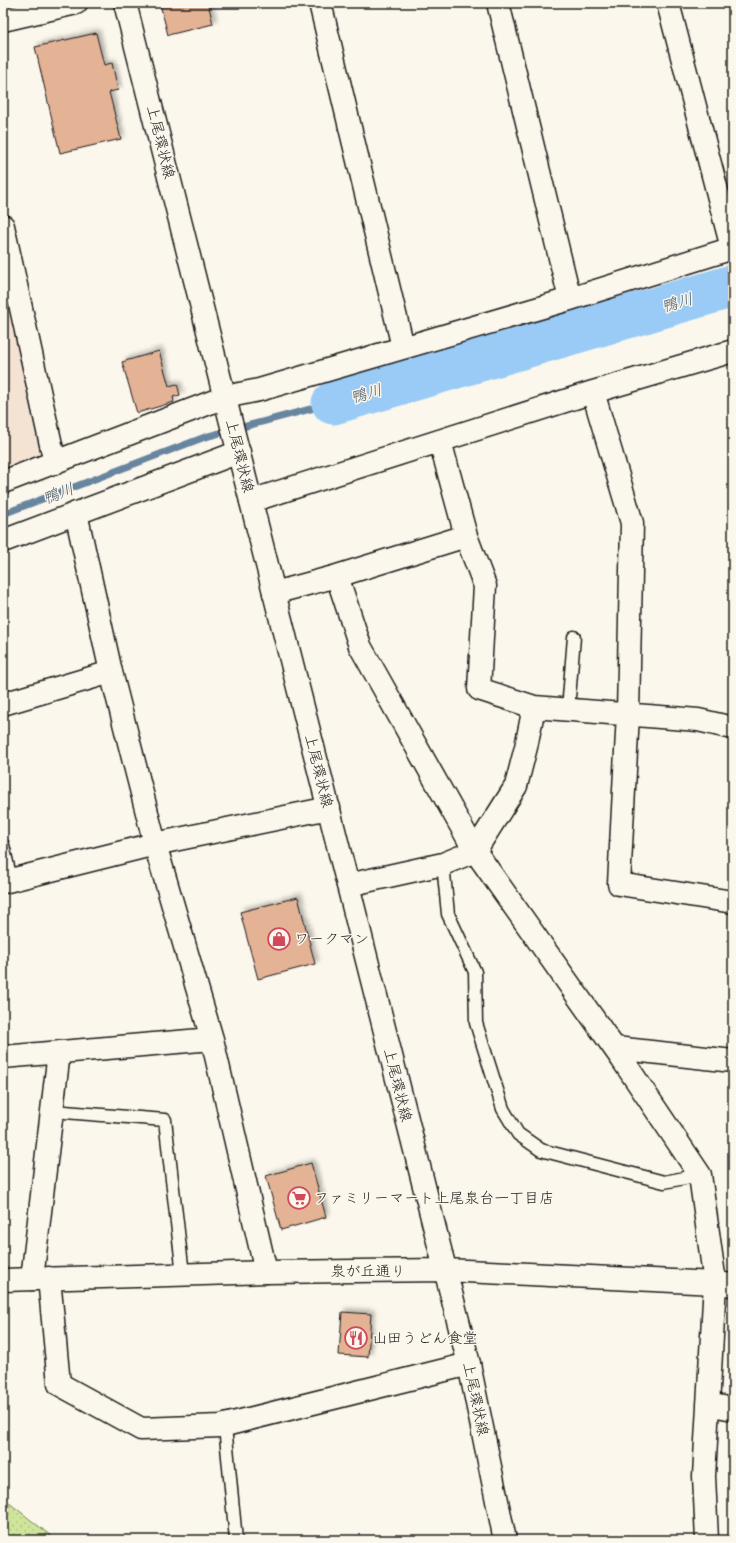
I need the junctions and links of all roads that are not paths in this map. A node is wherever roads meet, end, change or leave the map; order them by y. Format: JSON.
{"nodes":[{"id":1,"x":76,"y":3,"type":"edge"},
{"id":2,"x":125,"y":3,"type":"edge"},
{"id":3,"x":320,"y":3,"type":"edge"},
{"id":4,"x":498,"y":3,"type":"edge"},
{"id":5,"x":668,"y":3,"type":"edge"},
{"id":6,"x":3,"y":20,"type":"edge"},
{"id":7,"x":3,"y":226,"type":"edge"},
{"id":8,"x":732,"y":248,"type":"edge"},
{"id":9,"x":570,"y":299,"type":"junction"},
{"id":10,"x":403,"y":347,"type":"junction"},
{"id":11,"x":731,"y":356,"type":"edge"},
{"id":12,"x":593,"y":392,"type":"junction"},
{"id":13,"x":225,"y":397,"type":"junction"},
{"id":14,"x":440,"y":441,"type":"junction"},
{"id":15,"x":239,"y":452,"type":"junction"},
{"id":16,"x":54,"y":463,"type":"junction"},
{"id":17,"x":3,"y":482,"type":"edge"},
{"id":18,"x":251,"y":500,"type":"junction"},
{"id":19,"x":76,"y":513,"type":"junction"},
{"id":20,"x":466,"y":536,"type":"junction"},
{"id":21,"x":3,"y":541,"type":"edge"},
{"id":22,"x":337,"y":576,"type":"junction"},
{"id":23,"x":274,"y":593,"type":"junction"},
{"id":24,"x":574,"y":637,"type":"dead end"},
{"id":25,"x":111,"y":672,"type":"junction"},
{"id":26,"x":3,"y":704,"type":"edge"},
{"id":27,"x":534,"y":708,"type":"junction"},
{"id":28,"x":568,"y":710,"type":"junction"},
{"id":29,"x":628,"y":714,"type":"junction"},
{"id":30,"x":733,"y":728,"type":"edge"},
{"id":31,"x":328,"y":808,"type":"junction"},
{"id":32,"x":155,"y":844,"type":"junction"},
{"id":33,"x":3,"y":845,"type":"edge"},
{"id":34,"x":475,"y":851,"type":"junction"},
{"id":35,"x":443,"y":864,"type":"junction"},
{"id":36,"x":7,"y":881,"type":"edge"},
{"id":37,"x":348,"y":885,"type":"junction"},
{"id":38,"x":733,"y":902,"type":"edge"},
{"id":39,"x":212,"y":1039,"type":"junction"},
{"id":40,"x":615,"y":1048,"type":"junction"},
{"id":41,"x":58,"y":1052,"type":"junction"},
{"id":42,"x":3,"y":1057,"type":"edge"},
{"id":43,"x":733,"y":1061,"type":"edge"},
{"id":44,"x":52,"y":1111,"type":"junction"},
{"id":45,"x":700,"y":1175,"type":"junction"},
{"id":46,"x":445,"y":1270,"type":"junction"},
{"id":47,"x":266,"y":1272,"type":"junction"},
{"id":48,"x":183,"y":1274,"type":"junction"},
{"id":49,"x":41,"y":1279,"type":"junction"},
{"id":50,"x":3,"y":1280,"type":"edge"},
{"id":51,"x":724,"y":1284,"type":"edge"},
{"id":52,"x":469,"y":1364,"type":"junction"},
{"id":53,"x":708,"y":1404,"type":"junction"},
{"id":54,"x":733,"y":1408,"type":"edge"},
{"id":55,"x":225,"y":1426,"type":"junction"},
{"id":56,"x":236,"y":1540,"type":"edge"},
{"id":57,"x":505,"y":1540,"type":"edge"},
{"id":58,"x":707,"y":1540,"type":"edge"}],
"edges":[{"from":1,"to":6,"type":"street"},
{"from":2,"to":13,"type":"street","name":"上尾環状線"},
{"from":3,"to":10,"type":"street"},
{"from":4,"to":9,"type":"street"},
{"from":5,"to":8,"type":"street"},
{"from":7,"to":16,"type":"street"},
{"from":8,"to":9,"type":"street"},
{"from":9,"to":10,"type":"street"},
{"from":10,"to":13,"type":"street"},
{"from":11,"to":12,"type":"street"},
{"from":12,"to":14,"type":"street"},
{"from":12,"to":29,"type":"street"},
{"from":13,"to":15,"type":"street","name":"上尾環状線"},
{"from":13,"to":16,"type":"street"},
{"from":14,"to":18,"type":"street"},
{"from":14,"to":20,"type":"street"},
{"from":15,"to":18,"type":"street","name":"上尾環状線"},
{"from":15,"to":19,"type":"street"},
{"from":16,"to":17,"type":"street"},
{"from":18,"to":23,"type":"street","name":"上尾環状線"},
{"from":19,"to":21,"type":"street"},
{"from":19,"to":25,"type":"street"},
{"from":20,"to":22,"type":"street"},
{"from":20,"to":27,"type":"street"},
{"from":22,"to":23,"type":"street"},
{"from":22,"to":34,"type":"street"},
{"from":23,"to":31,"type":"street","name":"上尾環状線"},
{"from":24,"to":28,"type":"lane"},
{"from":25,"to":26,"type":"street"},
{"from":25,"to":32,"type":"street"},
{"from":27,"to":28,"type":"street"},
{"from":27,"to":34,"type":"street"},
{"from":28,"to":29,"type":"street"},
{"from":29,"to":30,"type":"street"},
{"from":29,"to":38,"type":"street"},
{"from":31,"to":32,"type":"street"},
{"from":31,"to":37,"type":"street","name":"上尾環状線"},
{"from":32,"to":36,"type":"street"},
{"from":32,"to":39,"type":"street"},
{"from":33,"to":36,"type":"lane"},
{"from":34,"to":35,"type":"street"},
{"from":34,"to":40,"type":"street"},
{"from":35,"to":37,"type":"street"},
{"from":35,"to":45,"type":"lane"},
{"from":37,"to":46,"type":"street","name":"上尾環状線"},
{"from":39,"to":41,"type":"street"},
{"from":39,"to":47,"type":"street"},
{"from":40,"to":43,"type":"street"},
{"from":40,"to":45,"type":"street"},
{"from":41,"to":42,"type":"street"},
{"from":41,"to":44,"type":"street"},
{"from":44,"to":48,"type":"lane"},
{"from":44,"to":49,"type":"street"},
{"from":45,"to":51,"type":"street"},
{"from":46,"to":47,"type":"street","name":"泉が丘通り"},
{"from":46,"to":51,"type":"street","name":"泉が丘通り"},
{"from":46,"to":52,"type":"street","name":"上尾環状線"},
{"from":47,"to":48,"type":"street","name":"泉が丘通り"},
{"from":48,"to":49,"type":"street","name":"泉が丘通り"},
{"from":49,"to":50,"type":"street","name":"泉が丘通り"},
{"from":49,"to":55,"type":"street"},
{"from":51,"to":53,"type":"street"},
{"from":52,"to":55,"type":"street"},
{"from":52,"to":57,"type":"street","name":"上尾環状線"},
{"from":53,"to":54,"type":"street"},
{"from":53,"to":58,"type":"street"},
{"from":55,"to":56,"type":"lane"}]}
